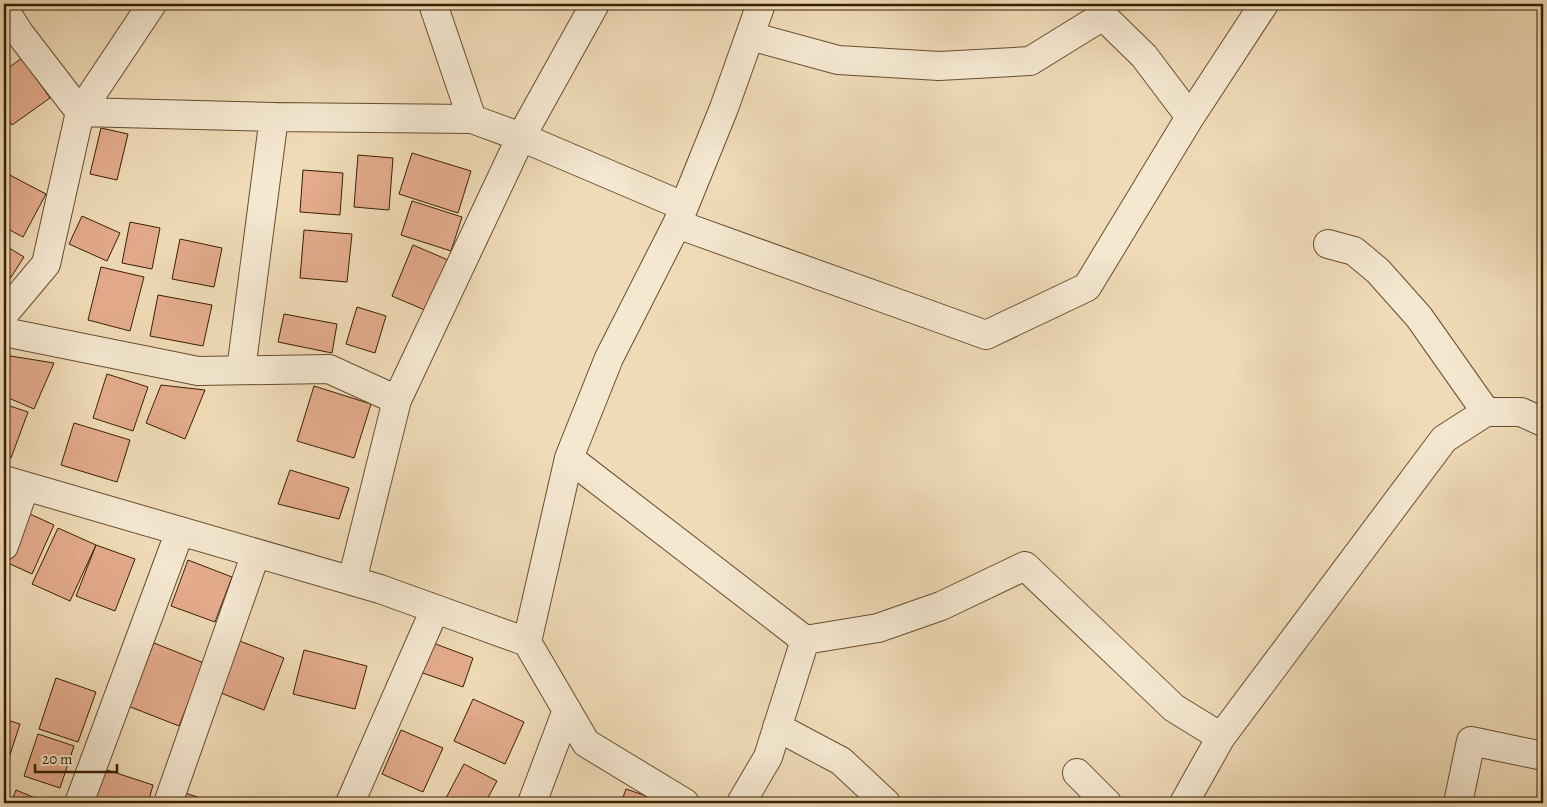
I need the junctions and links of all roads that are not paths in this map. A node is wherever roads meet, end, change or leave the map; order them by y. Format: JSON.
{"nodes":[{"id":1,"x":152,"y":4,"type":"edge"},
{"id":2,"x":433,"y":4,"type":"edge"},
{"id":3,"x":595,"y":4,"type":"edge"},
{"id":4,"x":761,"y":4,"type":"edge"},
{"id":5,"x":1264,"y":4,"type":"edge"},
{"id":6,"x":4,"y":9,"type":"edge"},
{"id":7,"x":1104,"y":10,"type":"edge"},
{"id":8,"x":750,"y":36,"type":"junction"},
{"id":9,"x":12,"y":39,"type":"edge"},
{"id":10,"x":80,"y":112,"type":"junction"},
{"id":11,"x":274,"y":117,"type":"junction"},
{"id":12,"x":1190,"y":117,"type":"junction"},
{"id":13,"x":472,"y":119,"type":"junction"},
{"id":14,"x":521,"y":137,"type":"junction"},
{"id":15,"x":680,"y":215,"type":"junction"},
{"id":16,"x":1328,"y":244,"type":"dead end"},
{"id":17,"x":4,"y":314,"type":"edge"},
{"id":18,"x":4,"y":332,"type":"edge"},
{"id":19,"x":241,"y":370,"type":"junction"},
{"id":20,"x":398,"y":400,"type":"junction"},
{"id":21,"x":1486,"y":412,"type":"junction"},
{"id":22,"x":1543,"y":420,"type":"edge"},
{"id":23,"x":569,"y":458,"type":"junction"},
{"id":24,"x":14,"y":483,"type":"edge"},
{"id":25,"x":180,"y":531,"type":"junction"},
{"id":26,"x":4,"y":546,"type":"edge"},
{"id":27,"x":256,"y":553,"type":"junction"},
{"id":28,"x":352,"y":581,"type":"junction"},
{"id":29,"x":435,"y":609,"type":"junction"},
{"id":30,"x":805,"y":640,"type":"junction"},
{"id":31,"x":527,"y":642,"type":"junction"},
{"id":32,"x":567,"y":710,"type":"junction"},
{"id":33,"x":777,"y":727,"type":"junction"},
{"id":34,"x":1221,"y":737,"type":"junction"},
{"id":35,"x":1543,"y":756,"type":"edge"},
{"id":36,"x":1077,"y":773,"type":"dead end"},
{"id":37,"x":80,"y":803,"type":"edge"},
{"id":38,"x":168,"y":803,"type":"edge"},
{"id":39,"x":350,"y":803,"type":"edge"},
{"id":40,"x":532,"y":803,"type":"edge"},
{"id":41,"x":684,"y":803,"type":"edge"},
{"id":42,"x":741,"y":803,"type":"edge"},
{"id":43,"x":886,"y":803,"type":"edge"},
{"id":44,"x":1107,"y":803,"type":"edge"},
{"id":45,"x":1184,"y":803,"type":"edge"},
{"id":46,"x":1458,"y":803,"type":"edge"}],
"edges":[{"from":1,"to":10,"type":"street"},
{"from":2,"to":13,"type":"street"},
{"from":3,"to":14,"type":"street"},
{"from":4,"to":8,"type":"street"},
{"from":5,"to":12,"type":"street"},
{"from":6,"to":9,"type":"street"},
{"from":7,"to":8,"type":"street"},
{"from":7,"to":12,"type":"street"},
{"from":8,"to":15,"type":"street"},
{"from":9,"to":10,"type":"street"},
{"from":10,"to":11,"type":"street"},
{"from":10,"to":17,"type":"street"},
{"from":11,"to":13,"type":"street"},
{"from":11,"to":19,"type":"street"},
{"from":12,"to":15,"type":"street"},
{"from":13,"to":14,"type":"street"},
{"from":14,"to":15,"type":"street"},
{"from":14,"to":20,"type":"street"},
{"from":15,"to":23,"type":"street"},
{"from":16,"to":21,"type":"street"},
{"from":18,"to":19,"type":"street"},
{"from":19,"to":20,"type":"street"},
{"from":20,"to":28,"type":"street"},
{"from":21,"to":22,"type":"street"},
{"from":21,"to":34,"type":"street"},
{"from":23,"to":30,"type":"street"},
{"from":23,"to":31,"type":"street"},
{"from":24,"to":25,"type":"street"},
{"from":24,"to":26,"type":"street"},
{"from":25,"to":27,"type":"street"},
{"from":25,"to":37,"type":"street"},
{"from":27,"to":28,"type":"street"},
{"from":27,"to":38,"type":"street"},
{"from":28,"to":29,"type":"street"},
{"from":29,"to":31,"type":"street"},
{"from":29,"to":39,"type":"street"},
{"from":30,"to":33,"type":"street"},
{"from":30,"to":34,"type":"street"},
{"from":31,"to":32,"type":"street"},
{"from":32,"to":40,"type":"street"},
{"from":32,"to":41,"type":"street"},
{"from":33,"to":42,"type":"street"},
{"from":33,"to":43,"type":"street"},
{"from":34,"to":45,"type":"street"},
{"from":35,"to":46,"type":"street"},
{"from":36,"to":44,"type":"street"}]}
